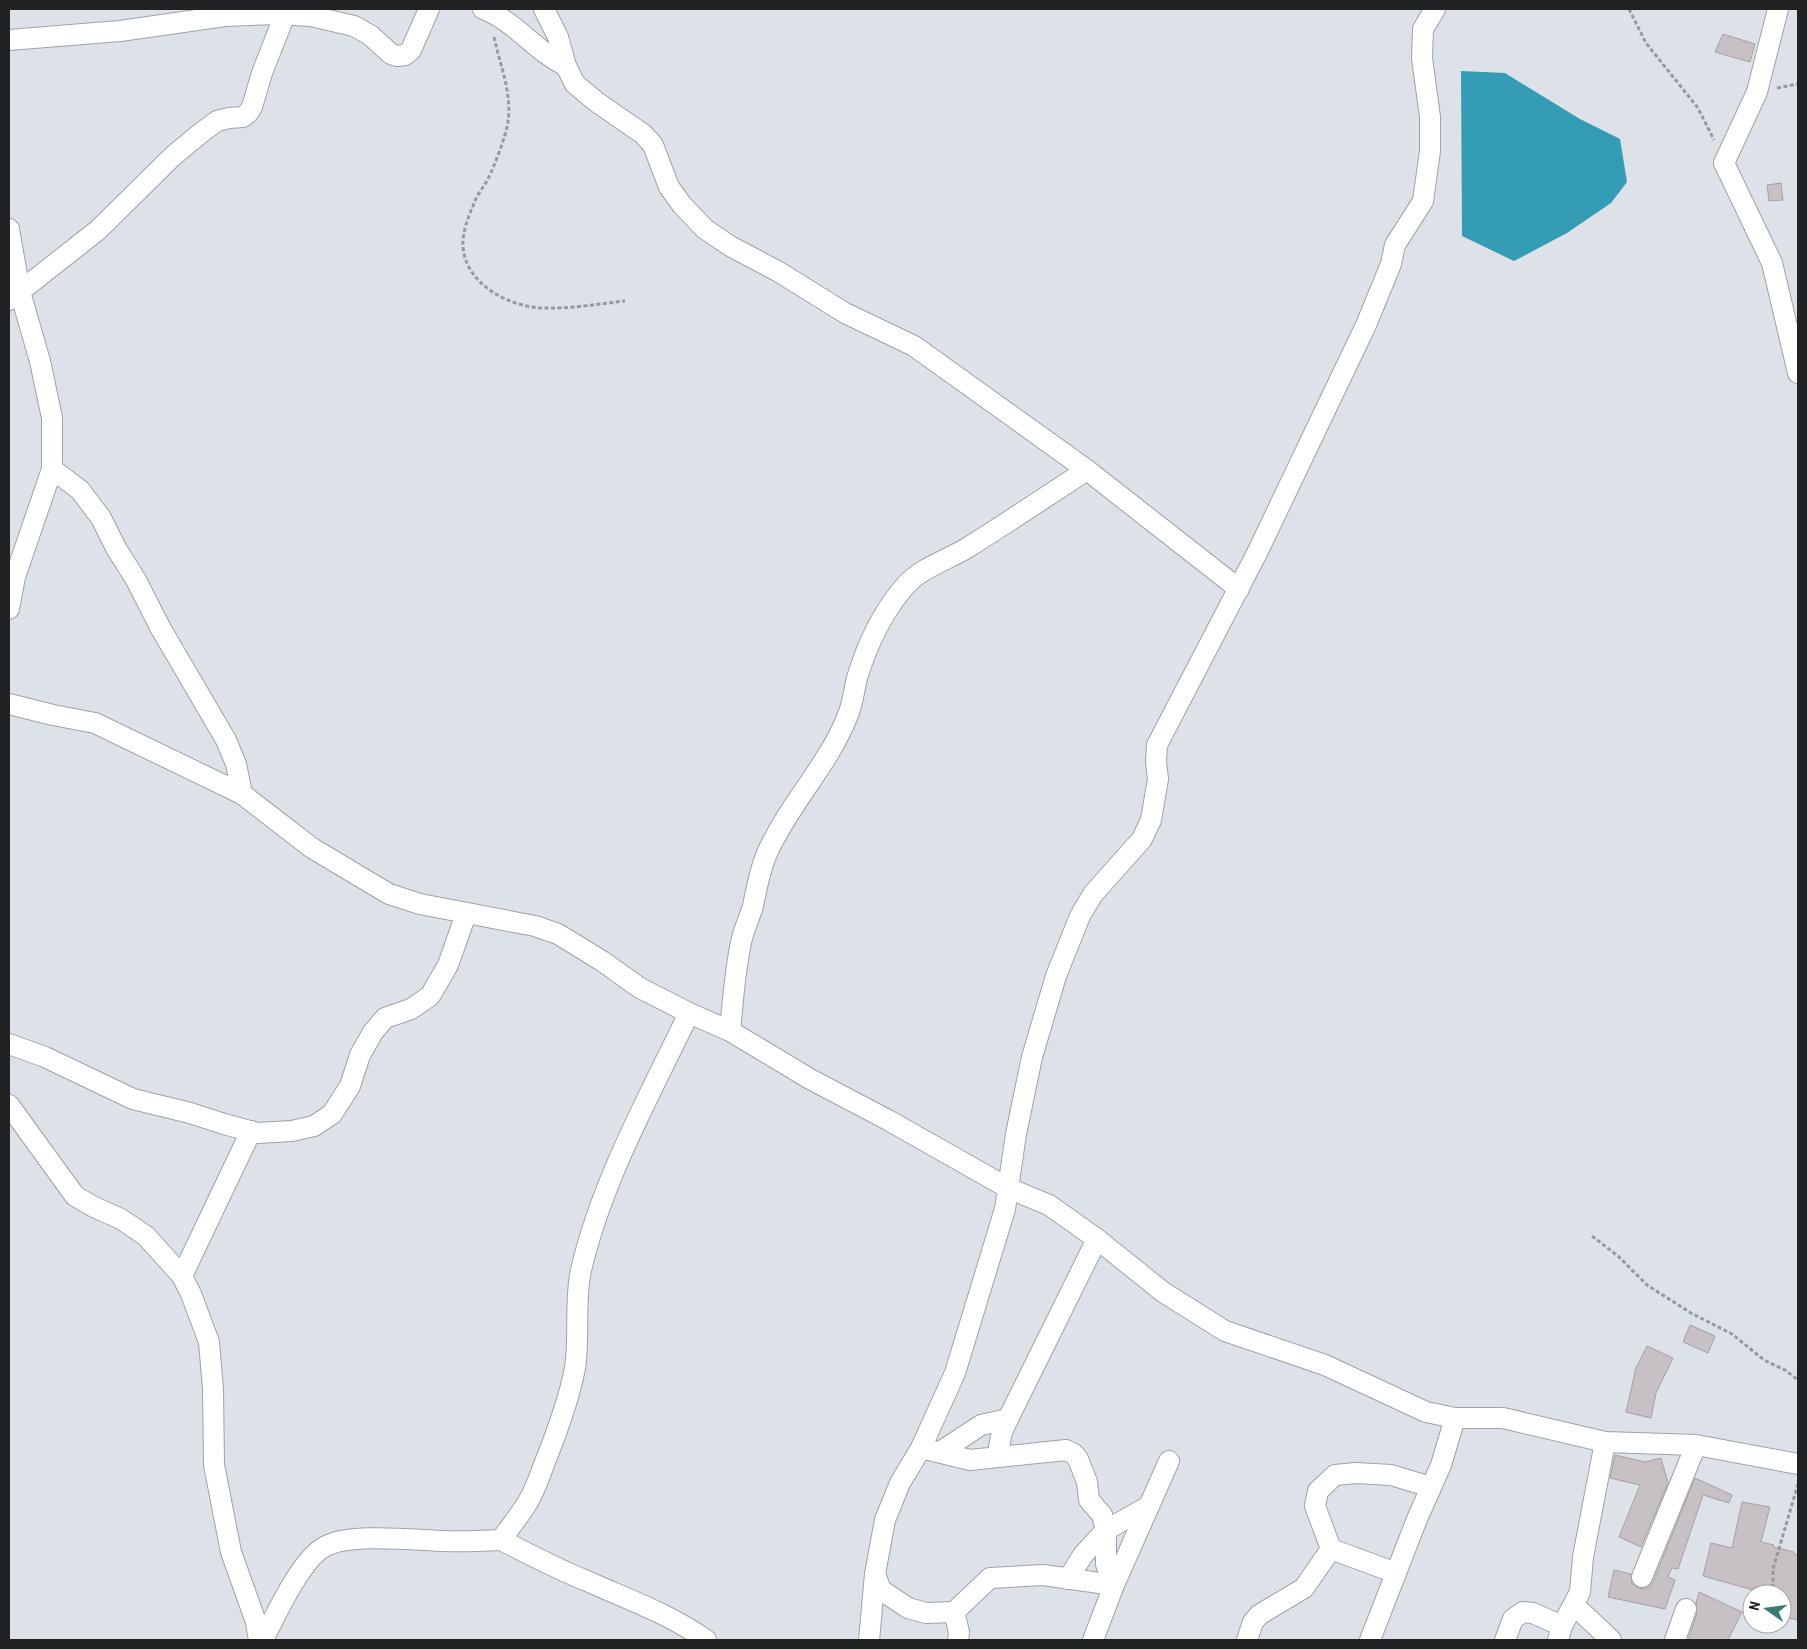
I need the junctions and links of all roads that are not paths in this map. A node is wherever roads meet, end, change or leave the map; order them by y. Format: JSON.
{"nodes":[{"id":1,"x":429,"y":9,"type":"edge"},
{"id":2,"x":544,"y":9,"type":"edge"},
{"id":3,"x":1435,"y":9,"type":"edge"},
{"id":4,"x":487,"y":10,"type":"edge"},
{"id":5,"x":1777,"y":10,"type":"edge"},
{"id":6,"x":285,"y":12,"type":"edge"},
{"id":7,"x":9,"y":40,"type":"edge"},
{"id":8,"x":566,"y":66,"type":"junction"},
{"id":9,"x":9,"y":229,"type":"edge"},
{"id":10,"x":14,"y":296,"type":"edge"},
{"id":11,"x":1798,"y":373,"type":"edge"},
{"id":12,"x":52,"y":469,"type":"junction"},
{"id":13,"x":1087,"y":470,"type":"junction"},
{"id":14,"x":1238,"y":589,"type":"junction"},
{"id":15,"x":9,"y":609,"type":"edge"},
{"id":16,"x":9,"y":704,"type":"edge"},
{"id":17,"x":242,"y":794,"type":"junction"},
{"id":18,"x":466,"y":914,"type":"junction"},
{"id":19,"x":689,"y":1013,"type":"junction"},
{"id":20,"x":730,"y":1031,"type":"junction"},
{"id":21,"x":9,"y":1044,"type":"edge"},
{"id":22,"x":9,"y":1105,"type":"edge"},
{"id":23,"x":251,"y":1131,"type":"junction"},
{"id":24,"x":1008,"y":1188,"type":"junction"},
{"id":25,"x":1096,"y":1239,"type":"junction"},
{"id":26,"x":182,"y":1276,"type":"junction"},
{"id":27,"x":1455,"y":1418,"type":"junction"},
{"id":28,"x":1008,"y":1419,"type":"junction"},
{"id":29,"x":1606,"y":1442,"type":"junction"},
{"id":30,"x":1696,"y":1445,"type":"junction"},
{"id":31,"x":930,"y":1450,"type":"junction"},
{"id":32,"x":997,"y":1457,"type":"junction"},
{"id":33,"x":1169,"y":1461,"type":"dead end"},
{"id":34,"x":1798,"y":1464,"type":"edge"},
{"id":35,"x":1431,"y":1487,"type":"junction"},
{"id":36,"x":1149,"y":1506,"type":"junction"},
{"id":37,"x":1106,"y":1530,"type":"junction"},
{"id":38,"x":501,"y":1540,"type":"junction"},
{"id":39,"x":1331,"y":1549,"type":"junction"},
{"id":40,"x":1396,"y":1573,"type":"junction"},
{"id":41,"x":875,"y":1574,"type":"junction"},
{"id":42,"x":1642,"y":1577,"type":"dead end"},
{"id":43,"x":1068,"y":1579,"type":"junction"},
{"id":44,"x":1114,"y":1586,"type":"junction"},
{"id":45,"x":1574,"y":1606,"type":"junction"},
{"id":46,"x":1686,"y":1609,"type":"dead end"},
{"id":47,"x":954,"y":1612,"type":"junction"},
{"id":48,"x":1560,"y":1633,"type":"edge"},
{"id":49,"x":259,"y":1640,"type":"edge"},
{"id":50,"x":263,"y":1640,"type":"edge"},
{"id":51,"x":706,"y":1640,"type":"edge"},
{"id":52,"x":869,"y":1640,"type":"edge"},
{"id":53,"x":958,"y":1640,"type":"edge"},
{"id":54,"x":1093,"y":1640,"type":"edge"},
{"id":55,"x":1247,"y":1640,"type":"edge"},
{"id":56,"x":1370,"y":1640,"type":"edge"},
{"id":57,"x":1505,"y":1640,"type":"edge"},
{"id":58,"x":1611,"y":1640,"type":"edge"},
{"id":59,"x":1675,"y":1640,"type":"edge"}],
"edges":[{"from":1,"to":6,"type":"street"},
{"from":2,"to":8,"type":"street"},
{"from":3,"to":14,"type":"street"},
{"from":4,"to":8,"type":"street"},
{"from":5,"to":11,"type":"street"},
{"from":6,"to":7,"type":"street"},
{"from":6,"to":10,"type":"street"},
{"from":8,"to":13,"type":"street"},
{"from":9,"to":10,"type":"street"},
{"from":10,"to":12,"type":"street"},
{"from":12,"to":15,"type":"street"},
{"from":12,"to":17,"type":"street"},
{"from":13,"to":14,"type":"street"},
{"from":13,"to":20,"type":"street"},
{"from":14,"to":24,"type":"street"},
{"from":16,"to":17,"type":"street"},
{"from":17,"to":18,"type":"street"},
{"from":18,"to":19,"type":"street"},
{"from":18,"to":23,"type":"street"},
{"from":19,"to":20,"type":"street"},
{"from":19,"to":38,"type":"street"},
{"from":20,"to":24,"type":"street"},
{"from":21,"to":23,"type":"street"},
{"from":22,"to":26,"type":"street"},
{"from":23,"to":26,"type":"street"},
{"from":24,"to":25,"type":"street"},
{"from":24,"to":31,"type":"street"},
{"from":25,"to":27,"type":"street"},
{"from":25,"to":28,"type":"street"},
{"from":26,"to":49,"type":"street"},
{"from":27,"to":29,"type":"street"},
{"from":27,"to":35,"type":"street"},
{"from":28,"to":31,"type":"street"},
{"from":28,"to":32,"type":"street"},
{"from":29,"to":30,"type":"street"},
{"from":29,"to":45,"type":"street"},
{"from":30,"to":34,"type":"street"},
{"from":30,"to":42,"type":"street"},
{"from":31,"to":32,"type":"street"},
{"from":31,"to":41,"type":"street"},
{"from":32,"to":37,"type":"street"},
{"from":33,"to":36,"type":"street"},
{"from":35,"to":39,"type":"street"},
{"from":35,"to":40,"type":"street"},
{"from":36,"to":37,"type":"street"},
{"from":36,"to":44,"type":"street"},
{"from":37,"to":43,"type":"street"},
{"from":37,"to":44,"type":"street"},
{"from":38,"to":50,"type":"street"},
{"from":38,"to":51,"type":"street"},
{"from":39,"to":40,"type":"street"},
{"from":39,"to":55,"type":"street"},
{"from":40,"to":56,"type":"street"},
{"from":41,"to":47,"type":"street"},
{"from":41,"to":52,"type":"street"},
{"from":43,"to":44,"type":"street"},
{"from":43,"to":47,"type":"street"},
{"from":44,"to":54,"type":"street"},
{"from":45,"to":48,"type":"street"},
{"from":45,"to":58,"type":"street"},
{"from":46,"to":59,"type":"street"},
{"from":47,"to":53,"type":"street"},
{"from":48,"to":57,"type":"street"}]}
